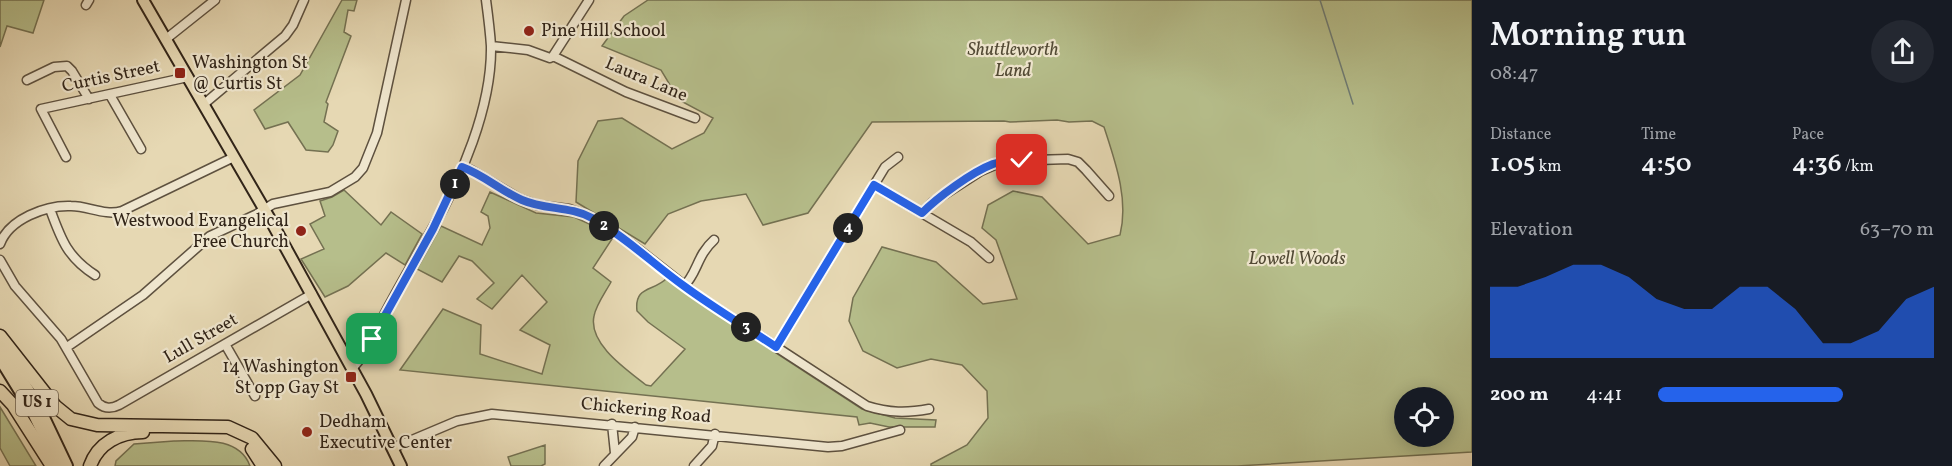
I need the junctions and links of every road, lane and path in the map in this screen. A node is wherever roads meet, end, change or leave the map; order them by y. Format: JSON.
{"nodes":[{"id":1,"x":143,"y":0,"type":"edge"},
{"id":2,"x":304,"y":0,"type":"edge"},
{"id":3,"x":406,"y":0,"type":"edge"},
{"id":4,"x":486,"y":0,"type":"edge"},
{"id":5,"x":589,"y":0,"type":"edge"},
{"id":6,"x":214,"y":1,"type":"edge"},
{"id":7,"x":166,"y":39,"type":"junction"},
{"id":8,"x":491,"y":46,"type":"junction"},
{"id":9,"x":553,"y":56,"type":"junction"},
{"id":10,"x":188,"y":77,"type":"junction"},
{"id":11,"x":27,"y":80,"type":"dead end"},
{"id":12,"x":110,"y":95,"type":"junction"},
{"id":13,"x":89,"y":99,"type":"junction"},
{"id":14,"x":204,"y":104,"type":"junction"},
{"id":15,"x":695,"y":118,"type":"dead end"},
{"id":16,"x":141,"y":149,"type":"dead end"},
{"id":17,"x":66,"y":157,"type":"dead end"},
{"id":18,"x":234,"y":157,"type":"junction"},
{"id":19,"x":898,"y":157,"type":"dead end"},
{"id":20,"x":462,"y":167,"type":"junction"},
{"id":21,"x":874,"y":185,"type":"junction"},
{"id":22,"x":1108,"y":196,"type":"dead end"},
{"id":23,"x":50,"y":209,"type":"junction"},
{"id":24,"x":265,"y":209,"type":"junction"},
{"id":25,"x":922,"y":213,"type":"junction"},
{"id":26,"x":714,"y":240,"type":"dead end"},
{"id":27,"x":0,"y":244,"type":"edge"},
{"id":28,"x":989,"y":258,"type":"dead end"},
{"id":29,"x":0,"y":260,"type":"edge"},
{"id":30,"x":94,"y":275,"type":"dead end"},
{"id":31,"x":684,"y":286,"type":"junction"},
{"id":32,"x":312,"y":294,"type":"junction"},
{"id":33,"x":0,"y":336,"type":"edge"},
{"id":34,"x":225,"y":344,"type":"junction"},
{"id":35,"x":0,"y":345,"type":"edge"},
{"id":36,"x":67,"y":346,"type":"junction"},
{"id":37,"x":776,"y":347,"type":"junction"},
{"id":38,"x":0,"y":359,"type":"edge"},
{"id":39,"x":350,"y":365,"type":"junction"},
{"id":40,"x":0,"y":391,"type":"edge"},
{"id":41,"x":255,"y":396,"type":"dead end"},
{"id":42,"x":929,"y":409,"type":"dead end"},
{"id":43,"x":612,"y":424,"type":"junction"},
{"id":44,"x":635,"y":427,"type":"junction"},
{"id":45,"x":900,"y":430,"type":"dead end"},
{"id":46,"x":715,"y":434,"type":"junction"},
{"id":47,"x":393,"y":448,"type":"junction"},
{"id":48,"x":615,"y":453,"type":"junction"},
{"id":49,"x":52,"y":466,"type":"edge"},
{"id":50,"x":59,"y":466,"type":"edge"},
{"id":51,"x":68,"y":466,"type":"edge"},
{"id":52,"x":90,"y":466,"type":"edge"},
{"id":53,"x":263,"y":466,"type":"edge"},
{"id":54,"x":275,"y":466,"type":"edge"},
{"id":55,"x":401,"y":466,"type":"edge"},
{"id":56,"x":604,"y":466,"type":"edge"},
{"id":57,"x":694,"y":466,"type":"edge"}],
"edges":[{"from":1,"to":7,"type":"main road"},
{"from":2,"to":14,"type":"street"},
{"from":3,"to":24,"type":"street"},
{"from":4,"to":8,"type":"street"},
{"from":5,"to":9,"type":"street"},
{"from":6,"to":7,"type":"street"},
{"from":7,"to":10,"type":"main road"},
{"from":8,"to":9,"type":"street","name":"Laura Lane"},
{"from":8,"to":20,"type":"street"},
{"from":9,"to":15,"type":"street","name":"Laura Lane"},
{"from":10,"to":12,"type":"street","name":"Curtis Street"},
{"from":10,"to":14,"type":"main road"},
{"from":11,"to":13,"type":"street"},
{"from":12,"to":13,"type":"street","name":"Curtis Street"},
{"from":12,"to":16,"type":"street"},
{"from":13,"to":17,"type":"street","name":"Curtis Street"},
{"from":14,"to":18,"type":"main road"},
{"from":18,"to":23,"type":"street"},
{"from":18,"to":24,"type":"main road"},
{"from":19,"to":21,"type":"street"},
{"from":20,"to":31,"type":"street"},
{"from":20,"to":39,"type":"street"},
{"from":21,"to":25,"type":"street"},
{"from":21,"to":37,"type":"street"},
{"from":22,"to":25,"type":"street"},
{"from":23,"to":27,"type":"street"},
{"from":23,"to":30,"type":"street"},
{"from":24,"to":32,"type":"main road"},
{"from":24,"to":36,"type":"street"},
{"from":25,"to":28,"type":"street"},
{"from":26,"to":31,"type":"street"},
{"from":29,"to":36,"type":"street"},
{"from":31,"to":37,"type":"street"},
{"from":32,"to":34,"type":"street","name":"Lull Street"},
{"from":32,"to":39,"type":"main road"},
{"from":33,"to":54,"type":"highway"},
{"from":34,"to":36,"type":"street","name":"Lull Street"},
{"from":34,"to":41,"type":"street"},
{"from":35,"to":51,"type":"main road","number":"US 1"},
{"from":37,"to":42,"type":"street"},
{"from":38,"to":50,"type":"main road"},
{"from":39,"to":47,"type":"main road"},
{"from":40,"to":49,"type":"highway"},
{"from":43,"to":44,"type":"street","name":"Chickering Road"},
{"from":43,"to":47,"type":"street","name":"Chickering Road"},
{"from":43,"to":48,"type":"street"},
{"from":44,"to":46,"type":"street","name":"Chickering Road"},
{"from":44,"to":48,"type":"street"},
{"from":45,"to":46,"type":"street","name":"Chickering Road"},
{"from":46,"to":57,"type":"street"},
{"from":47,"to":55,"type":"main road"},
{"from":48,"to":56,"type":"street"},
{"from":52,"to":53,"type":"highway"}]}
